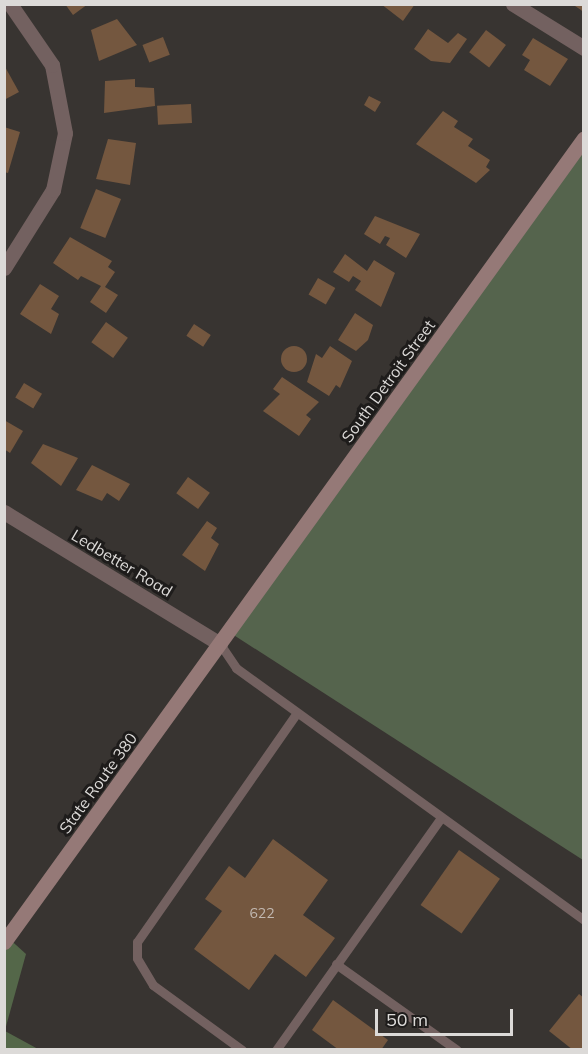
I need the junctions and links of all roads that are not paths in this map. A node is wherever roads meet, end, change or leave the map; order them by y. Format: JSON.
{"nodes":[{"id":1,"x":10,"y":4,"type":"edge"},
{"id":2,"x":513,"y":4,"type":"edge"},
{"id":3,"x":584,"y":48,"type":"edge"},
{"id":4,"x":584,"y":138,"type":"edge"},
{"id":5,"x":4,"y":268,"type":"edge"},
{"id":6,"x":4,"y":512,"type":"edge"},
{"id":7,"x":220,"y":644,"type":"junction"},
{"id":8,"x":297,"y":713,"type":"junction"},
{"id":9,"x":441,"y":818,"type":"junction"},
{"id":10,"x":584,"y":920,"type":"edge"},
{"id":11,"x":4,"y":942,"type":"edge"},
{"id":12,"x":336,"y":964,"type":"junction"},
{"id":13,"x":242,"y":1050,"type":"edge"},
{"id":14,"x":276,"y":1050,"type":"edge"},
{"id":15,"x":457,"y":1050,"type":"edge"}],
"edges":[{"from":1,"to":5,"type":"street"},
{"from":2,"to":3,"type":"street"},
{"from":4,"to":7,"type":"main road","name":"South Detroit Street"},
{"from":6,"to":7,"type":"street","name":"Ledbetter Road"},
{"from":7,"to":8,"type":"lane"},
{"from":7,"to":11,"type":"main road","name":"State Route 380"},
{"from":8,"to":9,"type":"lane"},
{"from":8,"to":13,"type":"lane"},
{"from":9,"to":10,"type":"lane"},
{"from":9,"to":12,"type":"lane"},
{"from":12,"to":14,"type":"lane"},
{"from":12,"to":15,"type":"lane"}]}
